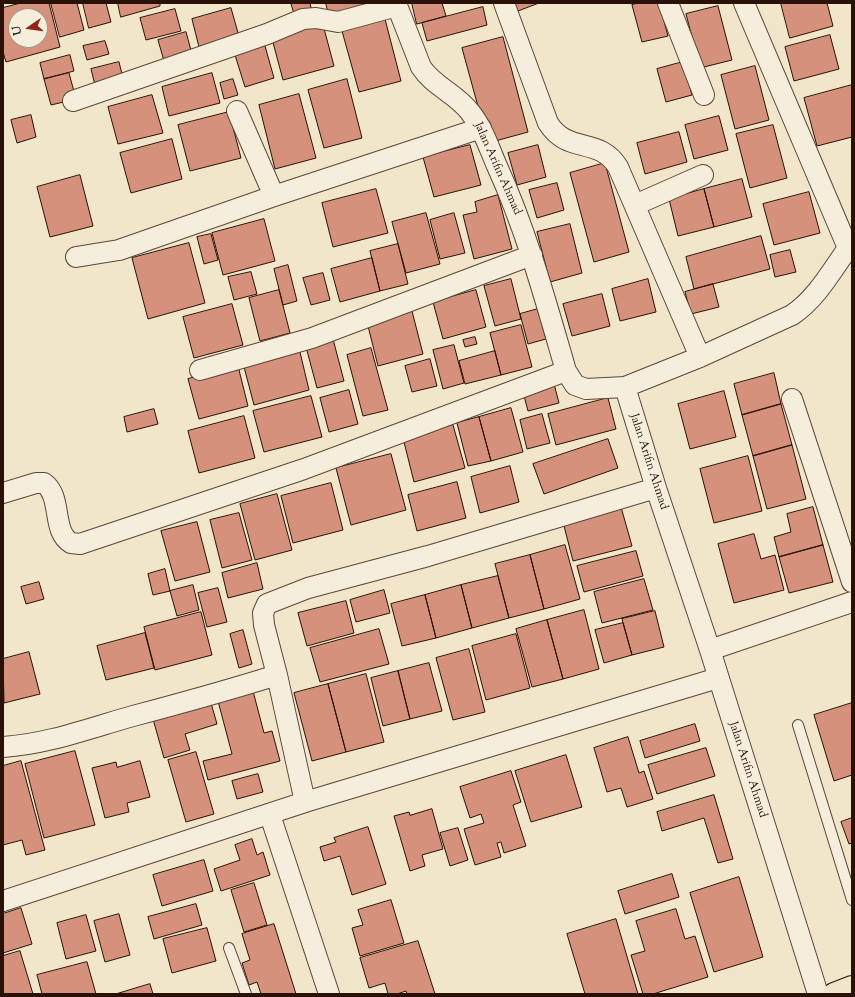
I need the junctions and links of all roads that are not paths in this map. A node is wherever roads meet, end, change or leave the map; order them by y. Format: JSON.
{"nodes":[{"id":1,"x":504,"y":3,"type":"edge"},
{"id":2,"x":668,"y":3,"type":"edge"},
{"id":3,"x":744,"y":3,"type":"edge"},
{"id":4,"x":397,"y":4,"type":"edge"},
{"id":5,"x":704,"y":95,"type":"dead end"},
{"id":6,"x":73,"y":100,"type":"dead end"},
{"id":7,"x":237,"y":111,"type":"dead end"},
{"id":8,"x":480,"y":128,"type":"junction"},
{"id":9,"x":703,"y":175,"type":"dead end"},
{"id":10,"x":274,"y":196,"type":"junction"},
{"id":11,"x":635,"y":205,"type":"junction"},
{"id":12,"x":850,"y":248,"type":"edge"},
{"id":13,"x":532,"y":255,"type":"junction"},
{"id":14,"x":76,"y":257,"type":"dead end"},
{"id":15,"x":700,"y":357,"type":"junction"},
{"id":16,"x":200,"y":370,"type":"dead end"},
{"id":17,"x":566,"y":371,"type":"junction"},
{"id":18,"x":625,"y":387,"type":"junction"},
{"id":19,"x":792,"y":399,"type":"dead end"},
{"id":20,"x":656,"y":488,"type":"junction"},
{"id":21,"x":3,"y":493,"type":"edge"},
{"id":22,"x":852,"y":582,"type":"edge"},
{"id":23,"x":852,"y":602,"type":"edge"},
{"id":24,"x":710,"y":650,"type":"junction"},
{"id":25,"x":277,"y":675,"type":"junction"},
{"id":26,"x":718,"y":678,"type":"junction"},
{"id":27,"x":798,"y":724,"type":"dead end"},
{"id":28,"x":3,"y":746,"type":"edge"},
{"id":29,"x":305,"y":802,"type":"junction"},
{"id":30,"x":270,"y":815,"type":"junction"},
{"id":31,"x":852,"y":900,"type":"edge"},
{"id":32,"x":3,"y":901,"type":"edge"},
{"id":33,"x":229,"y":948,"type":"dead end"},
{"id":34,"x":852,"y":987,"type":"edge"},
{"id":35,"x":246,"y":994,"type":"edge"},
{"id":36,"x":329,"y":994,"type":"edge"},
{"id":37,"x":818,"y":994,"type":"edge"},
{"id":38,"x":834,"y":994,"type":"edge"}],
"edges":[{"from":1,"to":11,"type":"street"},
{"from":2,"to":5,"type":"street"},
{"from":3,"to":12,"type":"street"},
{"from":4,"to":6,"type":"street"},
{"from":4,"to":8,"type":"street","name":"Jalan Arifin Ahmad"},
{"from":7,"to":10,"type":"street"},
{"from":8,"to":10,"type":"street"},
{"from":8,"to":13,"type":"street","name":"Jalan Arifin Ahmad"},
{"from":9,"to":11,"type":"street"},
{"from":10,"to":14,"type":"street"},
{"from":11,"to":15,"type":"street"},
{"from":12,"to":15,"type":"street"},
{"from":13,"to":16,"type":"street"},
{"from":13,"to":17,"type":"street","name":"Jalan Arifin Ahmad"},
{"from":15,"to":18,"type":"street"},
{"from":17,"to":18,"type":"street","name":"Jalan Arifin Ahmad"},
{"from":17,"to":21,"type":"street"},
{"from":18,"to":20,"type":"street","name":"Jalan Arifin Ahmad"},
{"from":19,"to":22,"type":"street"},
{"from":20,"to":24,"type":"street","name":"Jalan Arifin Ahmad"},
{"from":20,"to":25,"type":"street"},
{"from":23,"to":24,"type":"street"},
{"from":24,"to":26,"type":"street","name":"Jalan Arifin Ahmad"},
{"from":25,"to":28,"type":"street"},
{"from":25,"to":29,"type":"street"},
{"from":26,"to":29,"type":"street"},
{"from":26,"to":37,"type":"street","name":"Jalan Arifin Ahmad"},
{"from":27,"to":31,"type":"lane"},
{"from":29,"to":30,"type":"street"},
{"from":30,"to":32,"type":"street"},
{"from":30,"to":36,"type":"street"},
{"from":33,"to":35,"type":"lane"},
{"from":34,"to":38,"type":"main road"}]}
